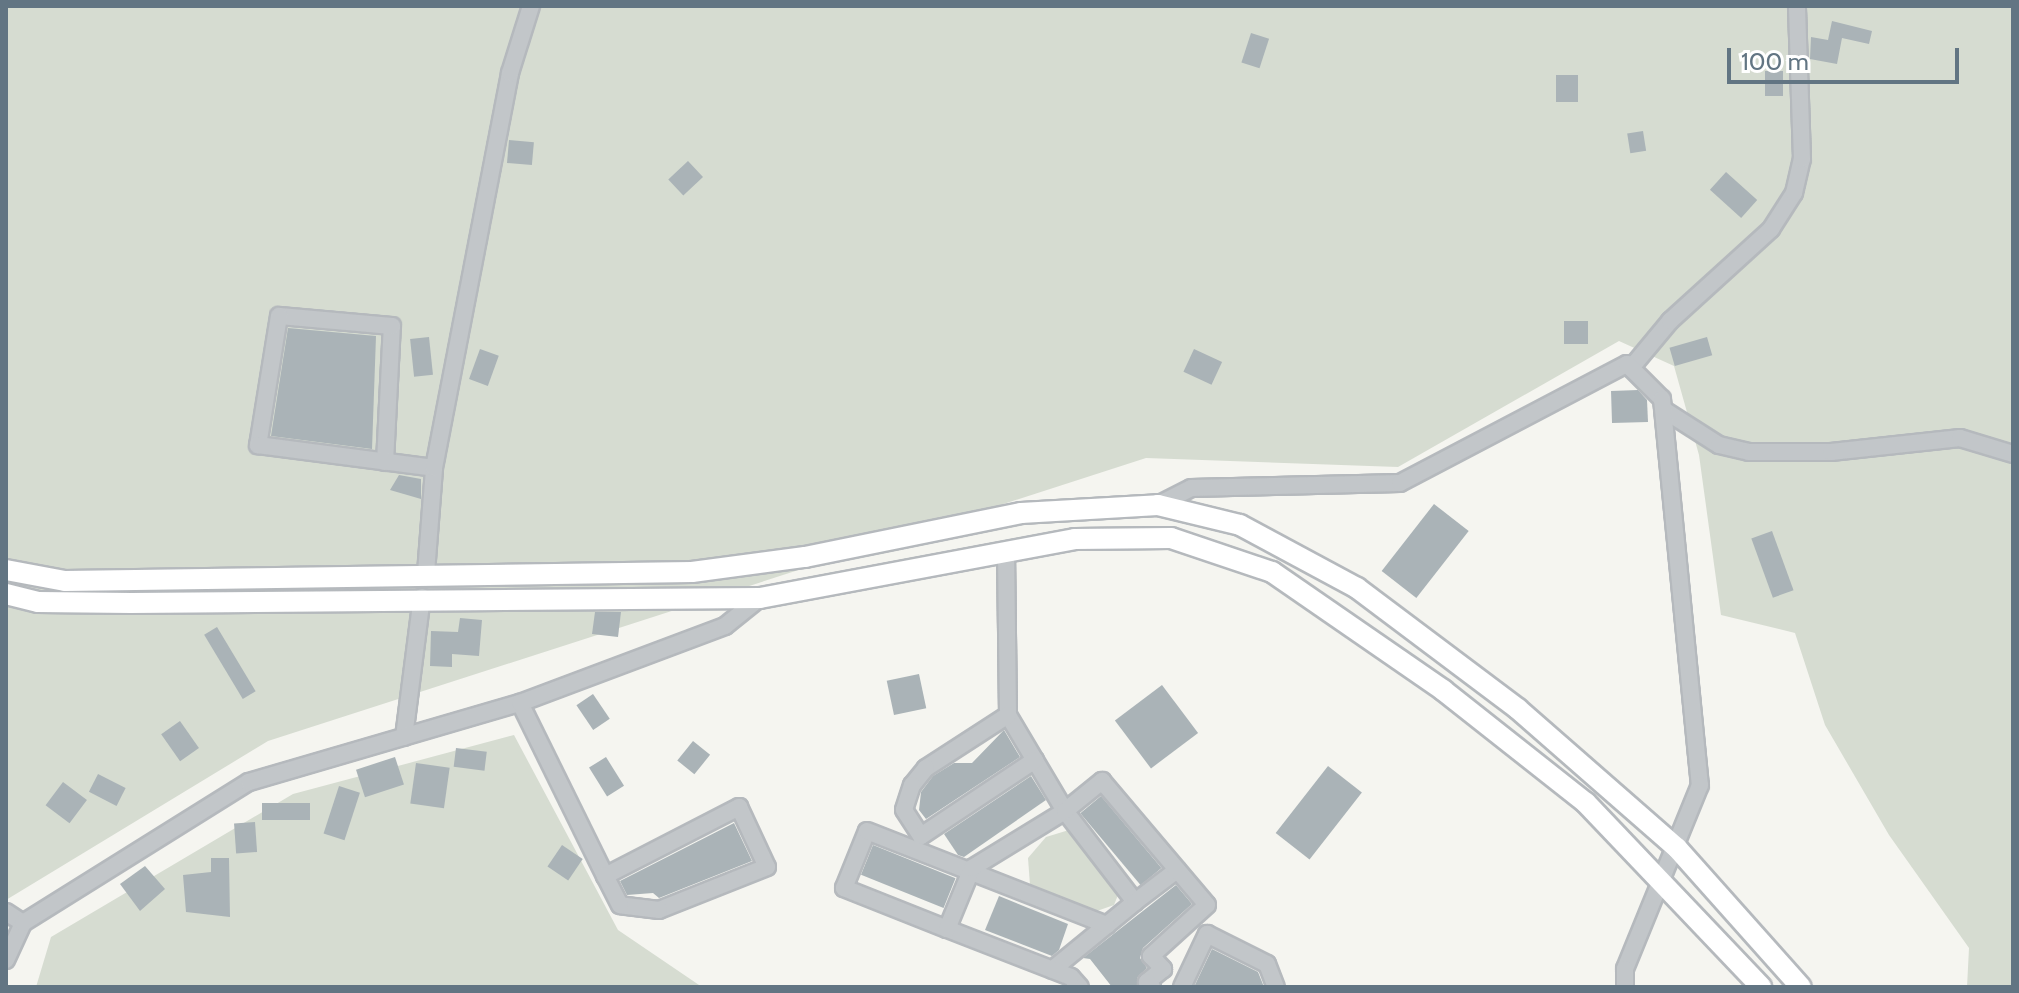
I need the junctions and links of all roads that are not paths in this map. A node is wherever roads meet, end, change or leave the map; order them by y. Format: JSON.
{"nodes":[{"id":1,"x":531,"y":6,"type":"edge"},
{"id":2,"x":1797,"y":6,"type":"edge"},
{"id":3,"x":1631,"y":368,"type":"junction"},
{"id":4,"x":1664,"y":410,"type":"junction"},
{"id":5,"x":2013,"y":454,"type":"edge"},
{"id":6,"x":385,"y":462,"type":"junction"},
{"id":7,"x":434,"y":468,"type":"junction"},
{"id":8,"x":1158,"y":505,"type":"junction"},
{"id":9,"x":1006,"y":551,"type":"junction"},
{"id":10,"x":6,"y":570,"type":"edge"},
{"id":11,"x":426,"y":573,"type":"junction"},
{"id":12,"x":6,"y":594,"type":"edge"},
{"id":13,"x":422,"y":597,"type":"junction"},
{"id":14,"x":760,"y":598,"type":"junction"},
{"id":15,"x":520,"y":703,"type":"junction"},
{"id":16,"x":1008,"y":715,"type":"junction"},
{"id":17,"x":404,"y":737,"type":"junction"},
{"id":18,"x":1035,"y":760,"type":"junction"},
{"id":19,"x":1065,"y":811,"type":"junction"},
{"id":20,"x":918,"y":844,"type":"junction"},
{"id":21,"x":1677,"y":848,"type":"junction"},
{"id":22,"x":1177,"y":870,"type":"junction"},
{"id":23,"x":970,"y":873,"type":"junction"},
{"id":24,"x":605,"y":876,"type":"junction"},
{"id":25,"x":1663,"y":881,"type":"junction"},
{"id":26,"x":1135,"y":902,"type":"junction"},
{"id":27,"x":6,"y":912,"type":"edge"},
{"id":28,"x":23,"y":923,"type":"junction"},
{"id":29,"x":1107,"y":925,"type":"junction"},
{"id":30,"x":947,"y":929,"type":"junction"},
{"id":31,"x":6,"y":960,"type":"edge"},
{"id":32,"x":1052,"y":970,"type":"junction"},
{"id":33,"x":1080,"y":987,"type":"edge"},
{"id":34,"x":1152,"y":987,"type":"edge"},
{"id":35,"x":1182,"y":987,"type":"edge"},
{"id":36,"x":1276,"y":987,"type":"edge"},
{"id":37,"x":1625,"y":987,"type":"edge"},
{"id":38,"x":1761,"y":987,"type":"edge"},
{"id":39,"x":1801,"y":987,"type":"edge"}],
"edges":[{"from":1,"to":7,"type":"street"},
{"from":2,"to":3,"type":"street"},
{"from":3,"to":4,"type":"street"},
{"from":3,"to":8,"type":"street"},
{"from":4,"to":5,"type":"street"},
{"from":4,"to":21,"type":"street"},
{"from":6,"to":6,"type":"street"},
{"from":6,"to":7,"type":"street"},
{"from":7,"to":11,"type":"street"},
{"from":8,"to":11,"type":"main road"},
{"from":8,"to":21,"type":"main road"},
{"from":9,"to":14,"type":"main road"},
{"from":9,"to":16,"type":"street"},
{"from":9,"to":25,"type":"main road"},
{"from":10,"to":11,"type":"main road"},
{"from":12,"to":13,"type":"main road"},
{"from":13,"to":14,"type":"main road"},
{"from":13,"to":17,"type":"street"},
{"from":14,"to":15,"type":"street"},
{"from":15,"to":17,"type":"street"},
{"from":15,"to":24,"type":"street"},
{"from":16,"to":18,"type":"street"},
{"from":16,"to":20,"type":"street"},
{"from":17,"to":28,"type":"street"},
{"from":18,"to":19,"type":"street"},
{"from":18,"to":20,"type":"street"},
{"from":19,"to":22,"type":"street"},
{"from":19,"to":23,"type":"street"},
{"from":19,"to":26,"type":"street"},
{"from":20,"to":23,"type":"street"},
{"from":20,"to":30,"type":"street"},
{"from":21,"to":25,"type":"street"},
{"from":21,"to":39,"type":"main road"},
{"from":22,"to":26,"type":"street"},
{"from":22,"to":34,"type":"street"},
{"from":23,"to":29,"type":"street"},
{"from":23,"to":30,"type":"street"},
{"from":24,"to":24,"type":"street"},
{"from":25,"to":37,"type":"street"},
{"from":25,"to":38,"type":"main road"},
{"from":26,"to":29,"type":"street"},
{"from":27,"to":28,"type":"street"},
{"from":28,"to":31,"type":"street"},
{"from":29,"to":32,"type":"street"},
{"from":30,"to":32,"type":"street"},
{"from":32,"to":33,"type":"street"},
{"from":35,"to":36,"type":"street"}]}
